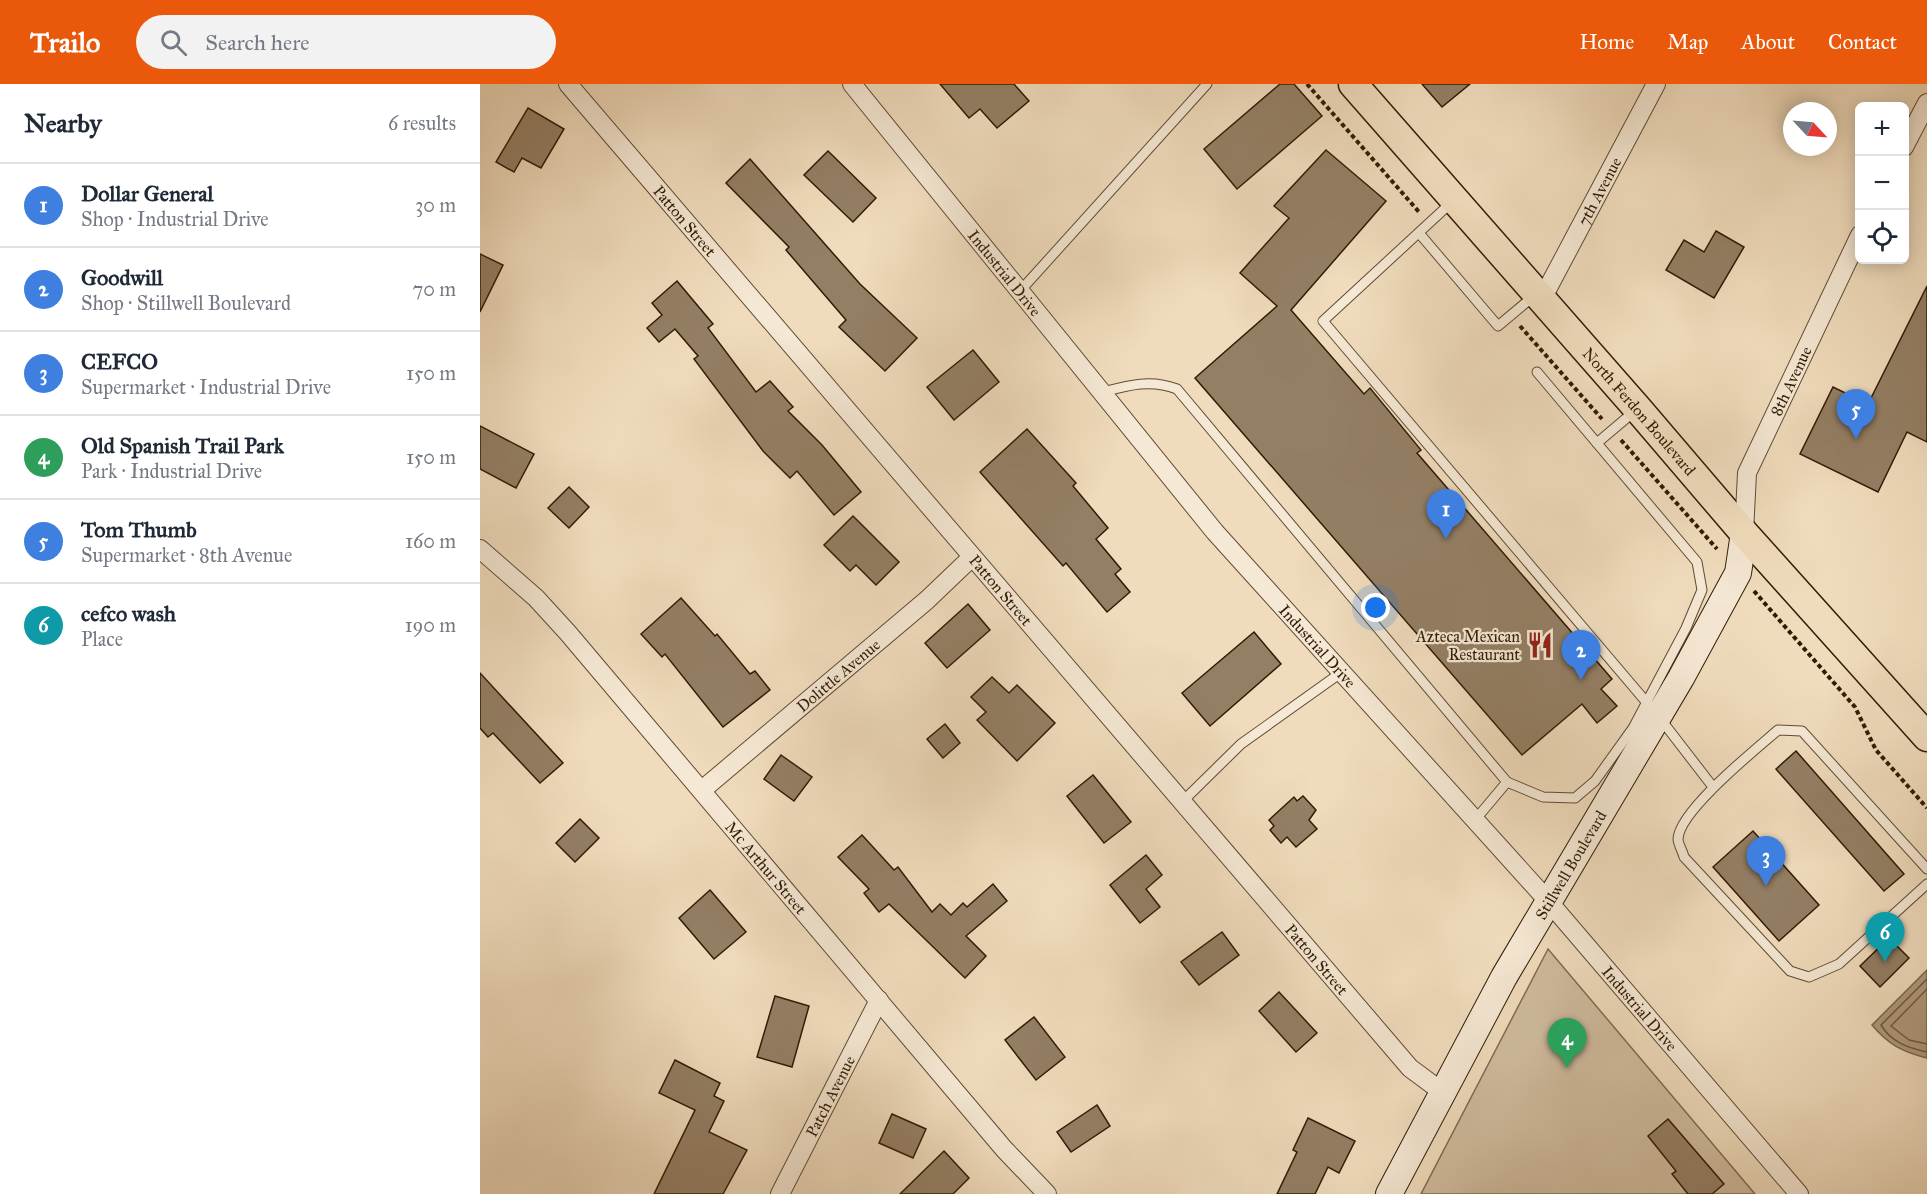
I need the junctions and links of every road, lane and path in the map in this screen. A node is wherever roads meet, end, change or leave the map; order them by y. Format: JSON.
{"nodes":[{"id":1,"x":568,"y":84,"type":"edge"},
{"id":2,"x":852,"y":84,"type":"edge"},
{"id":3,"x":1207,"y":84,"type":"edge"},
{"id":4,"x":1353,"y":84,"type":"edge"},
{"id":5,"x":1656,"y":84,"type":"edge"},
{"id":6,"x":1927,"y":103,"type":"edge"},
{"id":7,"x":1909,"y":139,"type":"edge"},
{"id":8,"x":1455,"y":199,"type":"junction"},
{"id":9,"x":1419,"y":233,"type":"junction"},
{"id":10,"x":1855,"y":246,"type":"edge"},
{"id":11,"x":1021,"y":290,"type":"junction"},
{"id":12,"x":1540,"y":296,"type":"junction"},
{"id":13,"x":1537,"y":372,"type":"dead end"},
{"id":14,"x":1102,"y":392,"type":"junction"},
{"id":15,"x":1638,"y":409,"type":"junction"},
{"id":16,"x":1597,"y":443,"type":"junction"},
{"id":17,"x":1744,"y":533,"type":"junction"},
{"id":18,"x":480,"y":549,"type":"edge"},
{"id":19,"x":972,"y":557,"type":"junction"},
{"id":20,"x":1342,"y":672,"type":"junction"},
{"id":21,"x":1652,"y":710,"type":"junction"},
{"id":22,"x":1927,"y":737,"type":"edge"},
{"id":23,"x":1507,"y":782,"type":"junction"},
{"id":24,"x":1713,"y":787,"type":"junction"},
{"id":25,"x":702,"y":790,"type":"junction"},
{"id":26,"x":1182,"y":802,"type":"junction"},
{"id":27,"x":1475,"y":820,"type":"junction"},
{"id":28,"x":1927,"y":869,"type":"edge"},
{"id":29,"x":1927,"y":884,"type":"edge"},
{"id":30,"x":1549,"y":902,"type":"junction"},
{"id":31,"x":879,"y":1000,"type":"junction"},
{"id":32,"x":1441,"y":1091,"type":"junction"},
{"id":33,"x":780,"y":1194,"type":"edge"},
{"id":34,"x":1047,"y":1194,"type":"edge"},
{"id":35,"x":1389,"y":1194,"type":"edge"},
{"id":36,"x":1799,"y":1194,"type":"edge"}],
"edges":[{"from":1,"to":19,"type":"street","name":"Patton Street"},
{"from":2,"to":11,"type":"street","name":"Industrial Drive"},
{"from":3,"to":11,"type":"lane"},
{"from":4,"to":8,"type":"main road","name":"North Ferdon Boulevard"},
{"from":5,"to":12,"type":"street","name":"7th Avenue"},
{"from":6,"to":7,"type":"street"},
{"from":8,"to":9,"type":"lane"},
{"from":8,"to":12,"type":"main road","name":"North Ferdon Boulevard"},
{"from":9,"to":12,"type":"lane"},
{"from":9,"to":21,"type":"lane"},
{"from":10,"to":17,"type":"street","name":"8th Avenue"},
{"from":11,"to":14,"type":"street","name":"Industrial Drive"},
{"from":12,"to":15,"type":"main road","name":"North Ferdon Boulevard"},
{"from":13,"to":16,"type":"lane"},
{"from":14,"to":20,"type":"street","name":"Industrial Drive"},
{"from":14,"to":23,"type":"lane"},
{"from":15,"to":16,"type":"lane"},
{"from":15,"to":17,"type":"main road","name":"North Ferdon Boulevard"},
{"from":16,"to":21,"type":"lane"},
{"from":17,"to":21,"type":"street","name":"Stillwell Boulevard"},
{"from":17,"to":22,"type":"main road","name":"North Ferdon Boulevard"},
{"from":18,"to":25,"type":"street","name":"Mc Arthur Street"},
{"from":19,"to":25,"type":"street","name":"Dolittle Avenue"},
{"from":19,"to":26,"type":"street","name":"Patton Street"},
{"from":20,"to":26,"type":"lane"},
{"from":20,"to":27,"type":"street","name":"Industrial Drive"},
{"from":21,"to":23,"type":"lane"},
{"from":21,"to":24,"type":"lane"},
{"from":21,"to":30,"type":"street","name":"Stillwell Boulevard"},
{"from":23,"to":27,"type":"lane"},
{"from":24,"to":28,"type":"lane"},
{"from":24,"to":29,"type":"lane"},
{"from":25,"to":31,"type":"street","name":"Mc Arthur Street"},
{"from":26,"to":32,"type":"street","name":"Patton Street"},
{"from":27,"to":30,"type":"street","name":"Industrial Drive"},
{"from":30,"to":32,"type":"street","name":"Stillwell Boulevard"},
{"from":30,"to":36,"type":"street","name":"Industrial Drive"},
{"from":31,"to":33,"type":"street","name":"Patch Avenue"},
{"from":31,"to":34,"type":"street","name":"Mc Arthur Street"},
{"from":32,"to":35,"type":"street","name":"Stillwell Boulevard"}]}
